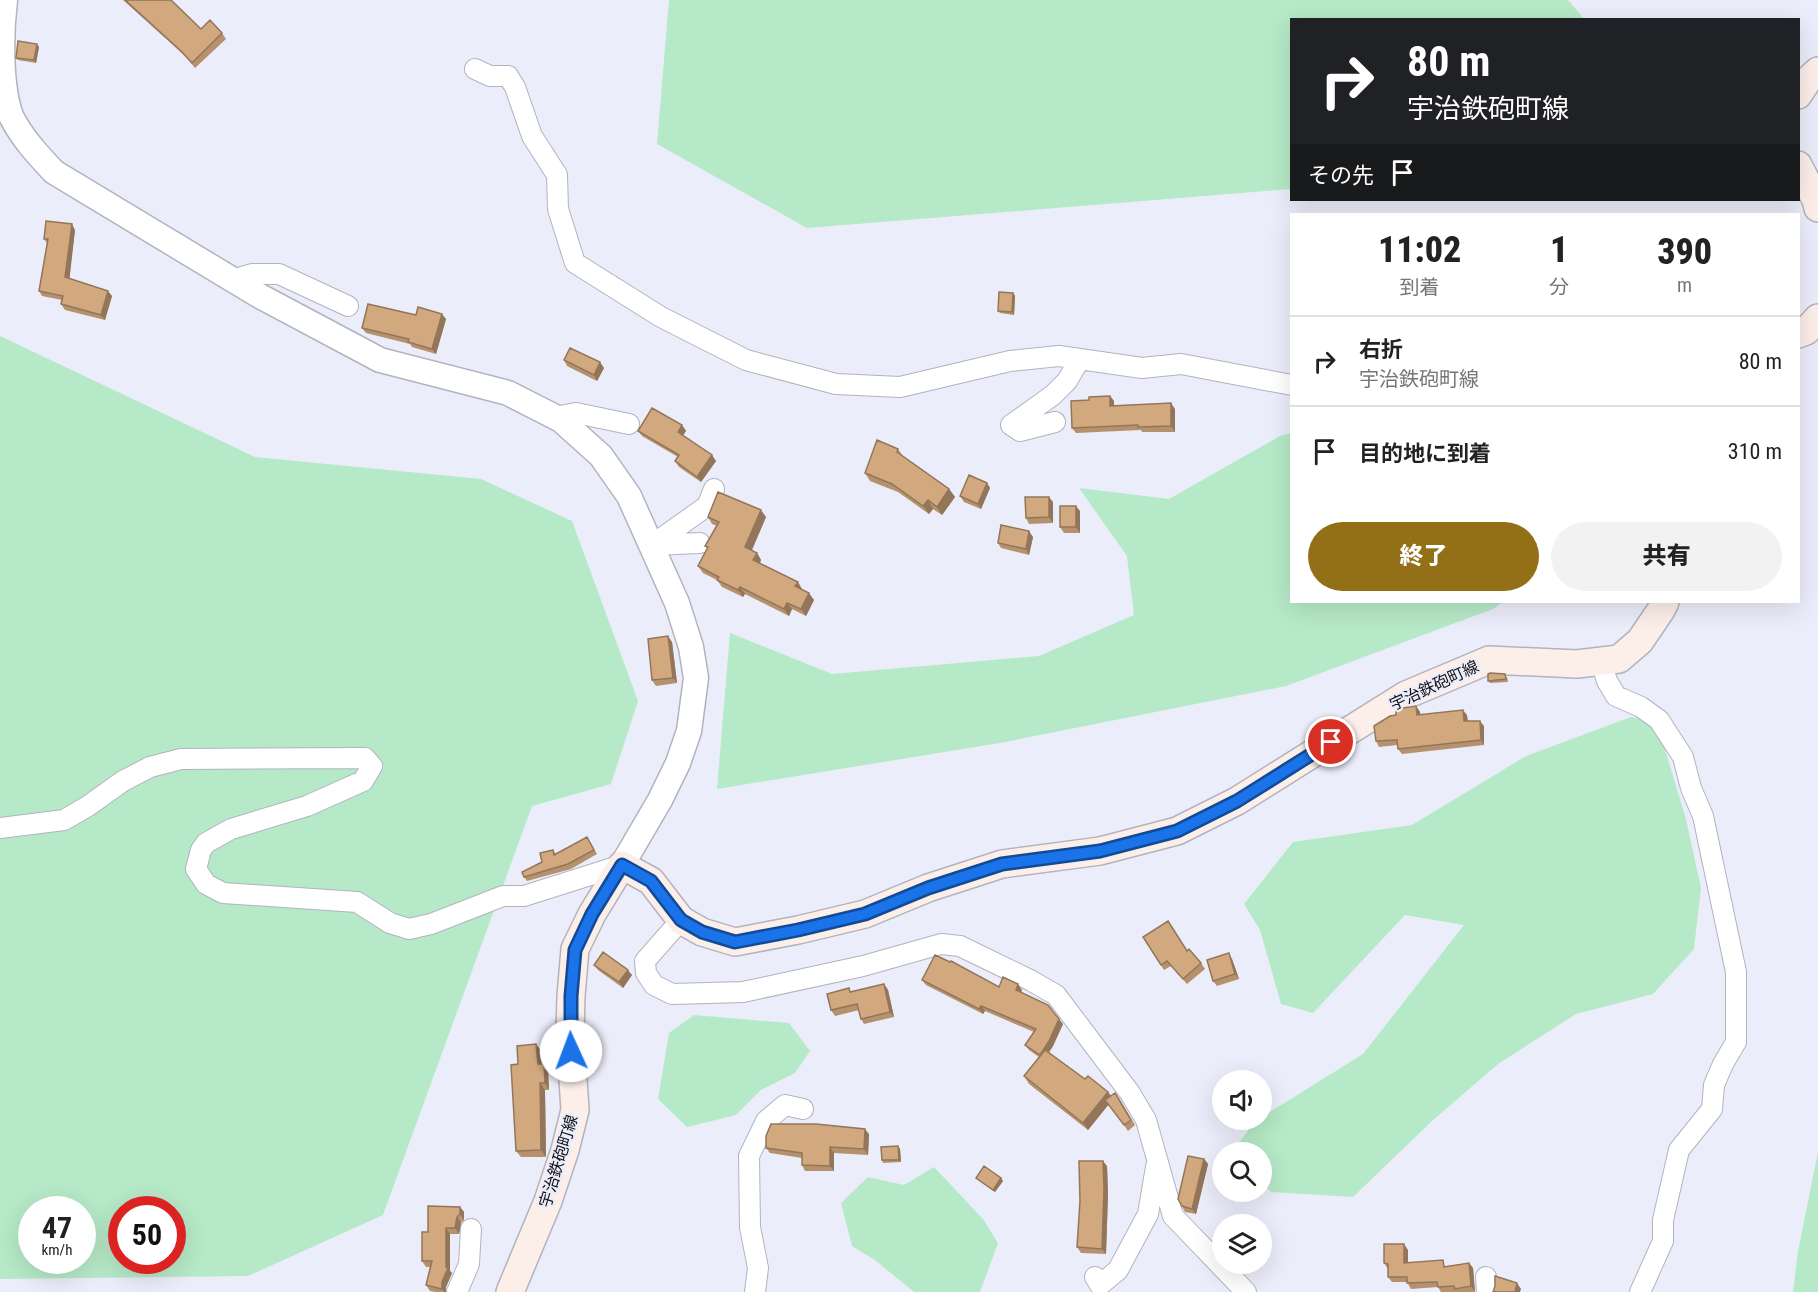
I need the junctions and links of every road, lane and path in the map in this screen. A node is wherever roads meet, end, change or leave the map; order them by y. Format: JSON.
{"nodes":[{"id":1,"x":5,"y":0,"type":"edge"},
{"id":2,"x":474,"y":69,"type":"dead end"},
{"id":3,"x":1818,"y":71,"type":"edge"},
{"id":4,"x":1,"y":79,"type":"edge"},
{"id":5,"x":1800,"y":92,"type":"edge"},
{"id":6,"x":1800,"y":169,"type":"edge"},
{"id":7,"x":1818,"y":208,"type":"edge"},
{"id":8,"x":232,"y":280,"type":"junction"},
{"id":9,"x":348,"y":306,"type":"dead end"},
{"id":10,"x":1818,"y":318,"type":"edge"},
{"id":11,"x":1800,"y":333,"type":"edge"},
{"id":12,"x":1080,"y":359,"type":"junction"},
{"id":13,"x":1290,"y":385,"type":"edge"},
{"id":14,"x":554,"y":417,"type":"junction"},
{"id":15,"x":1055,"y":422,"type":"dead end"},
{"id":16,"x":629,"y":424,"type":"dead end"},
{"id":17,"x":714,"y":489,"type":"dead end"},
{"id":18,"x":700,"y":543,"type":"dead end"},
{"id":19,"x":652,"y":545,"type":"junction"},
{"id":20,"x":1664,"y":603,"type":"edge"},
{"id":21,"x":1601,"y":661,"type":"junction"},
{"id":22,"x":0,"y":828,"type":"edge"},
{"id":23,"x":622,"y":865,"type":"junction"},
{"id":24,"x":681,"y":920,"type":"junction"},
{"id":25,"x":802,"y":1109,"type":"dead end"},
{"id":26,"x":1157,"y":1158,"type":"junction"},
{"id":27,"x":471,"y":1229,"type":"dead end"},
{"id":28,"x":1095,"y":1276,"type":"dead end"},
{"id":29,"x":457,"y":1292,"type":"edge"},
{"id":30,"x":510,"y":1292,"type":"edge"},
{"id":31,"x":755,"y":1292,"type":"edge"},
{"id":32,"x":1246,"y":1292,"type":"edge"},
{"id":33,"x":1640,"y":1292,"type":"edge"}],
"edges":[{"from":1,"to":4,"type":"street"},
{"from":2,"to":12,"type":"street"},
{"from":3,"to":5,"type":"main road"},
{"from":4,"to":8,"type":"street"},
{"from":6,"to":7,"type":"main road"},
{"from":8,"to":9,"type":"street"},
{"from":8,"to":14,"type":"street"},
{"from":10,"to":11,"type":"main road"},
{"from":12,"to":13,"type":"street"},
{"from":12,"to":15,"type":"street"},
{"from":14,"to":16,"type":"street"},
{"from":14,"to":19,"type":"street"},
{"from":17,"to":19,"type":"street"},
{"from":18,"to":19,"type":"street"},
{"from":19,"to":23,"type":"street"},
{"from":20,"to":21,"type":"main road","name":"宇治鉄砲町線"},
{"from":21,"to":24,"type":"main road","name":"宇治鉄砲町線"},
{"from":21,"to":33,"type":"street"},
{"from":22,"to":23,"type":"street"},
{"from":23,"to":24,"type":"main road","name":"宇治鉄砲町線"},
{"from":23,"to":30,"type":"main road","name":"宇治鉄砲町線"},
{"from":24,"to":26,"type":"street"},
{"from":25,"to":31,"type":"street"},
{"from":26,"to":28,"type":"street"},
{"from":26,"to":32,"type":"street"},
{"from":27,"to":29,"type":"street"}]}
